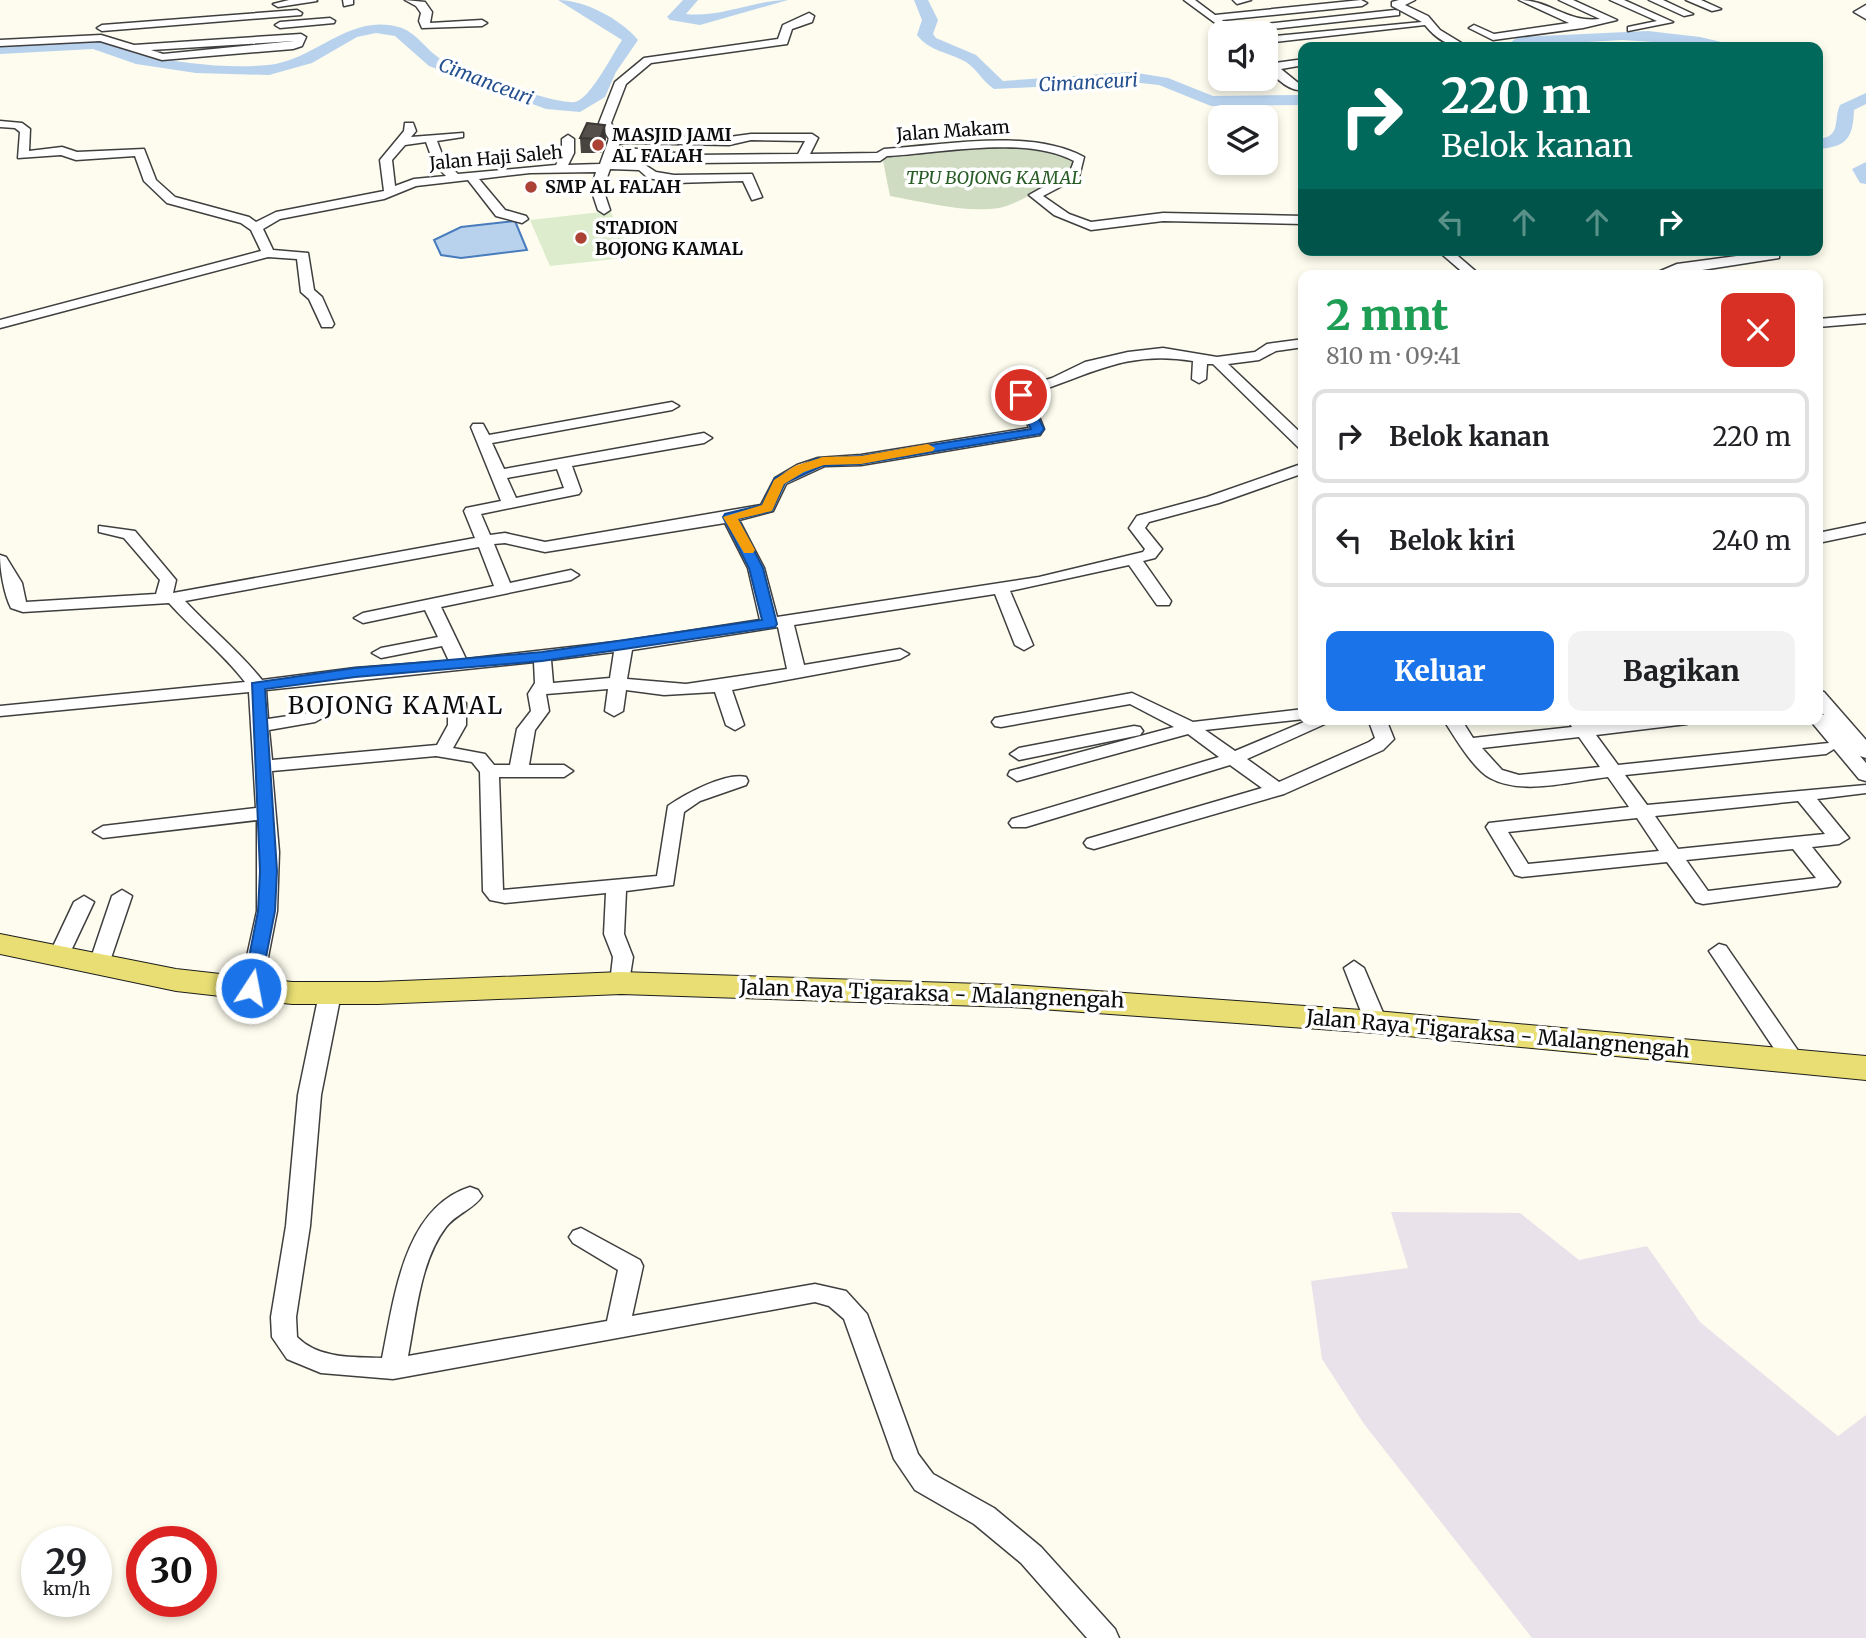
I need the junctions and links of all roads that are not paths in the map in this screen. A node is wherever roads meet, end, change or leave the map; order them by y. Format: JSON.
{"nodes":[{"id":1,"x":410,"y":0,"type":"edge"},
{"id":2,"x":1189,"y":0,"type":"edge"},
{"id":3,"x":1237,"y":0,"type":"edge"},
{"id":4,"x":1247,"y":0,"type":"edge"},
{"id":5,"x":1410,"y":0,"type":"edge"},
{"id":6,"x":1524,"y":0,"type":"edge"},
{"id":7,"x":1564,"y":0,"type":"edge"},
{"id":8,"x":1636,"y":0,"type":"edge"},
{"id":9,"x":1654,"y":0,"type":"edge"},
{"id":10,"x":1691,"y":0,"type":"edge"},
{"id":11,"x":1854,"y":0,"type":"edge"},
{"id":12,"x":1618,"y":1,"type":"edge"},
{"id":13,"x":1362,"y":3,"type":"dead end"},
{"id":14,"x":314,"y":6,"type":"edge"},
{"id":15,"x":1866,"y":6,"type":"edge"},
{"id":16,"x":1587,"y":9,"type":"junction"},
{"id":17,"x":1716,"y":9,"type":"dead end"},
{"id":18,"x":1395,"y":13,"type":"dead end"},
{"id":19,"x":1254,"y":14,"type":"junction"},
{"id":20,"x":1688,"y":14,"type":"dead end"},
{"id":21,"x":809,"y":16,"type":"dead end"},
{"id":22,"x":1866,"y":16,"type":"edge"},
{"id":23,"x":238,"y":18,"type":"junction"},
{"id":24,"x":1213,"y":18,"type":"junction"},
{"id":25,"x":1529,"y":18,"type":"dead end"},
{"id":26,"x":330,"y":21,"type":"dead end"},
{"id":27,"x":1217,"y":21,"type":"edge"},
{"id":28,"x":482,"y":23,"type":"dead end"},
{"id":29,"x":1503,"y":23,"type":"dead end"},
{"id":30,"x":1420,"y":25,"type":"dead end"},
{"id":31,"x":1583,"y":25,"type":"junction"},
{"id":32,"x":1278,"y":26,"type":"edge"},
{"id":33,"x":1474,"y":28,"type":"dead end"},
{"id":34,"x":1632,"y":29,"type":"dead end"},
{"id":35,"x":1559,"y":30,"type":"junction"},
{"id":36,"x":1353,"y":31,"type":"junction"},
{"id":37,"x":1523,"y":34,"type":"junction"},
{"id":38,"x":104,"y":35,"type":"junction"},
{"id":39,"x":1426,"y":36,"type":"dead end"},
{"id":40,"x":1284,"y":38,"type":"junction"},
{"id":41,"x":1278,"y":39,"type":"edge"},
{"id":42,"x":1455,"y":42,"type":"edge"},
{"id":43,"x":0,"y":43,"type":"edge"},
{"id":44,"x":135,"y":48,"type":"junction"},
{"id":45,"x":1298,"y":48,"type":"edge"},
{"id":46,"x":1298,"y":62,"type":"edge"},
{"id":47,"x":1278,"y":63,"type":"edge"},
{"id":48,"x":1278,"y":71,"type":"edge"},
{"id":49,"x":1298,"y":88,"type":"dead end"},
{"id":50,"x":0,"y":124,"type":"edge"},
{"id":51,"x":735,"y":124,"type":"dead end"},
{"id":52,"x":409,"y":125,"type":"dead end"},
{"id":53,"x":459,"y":135,"type":"dead end"},
{"id":54,"x":430,"y":137,"type":"junction"},
{"id":55,"x":568,"y":139,"type":"dead end"},
{"id":56,"x":737,"y":141,"type":"junction"},
{"id":57,"x":399,"y":142,"type":"junction"},
{"id":58,"x":614,"y":145,"type":"junction"},
{"id":59,"x":804,"y":155,"type":"dead end"},
{"id":60,"x":745,"y":158,"type":"junction"},
{"id":61,"x":605,"y":167,"type":"junction"},
{"id":62,"x":560,"y":168,"type":"junction"},
{"id":63,"x":472,"y":177,"type":"junction"},
{"id":64,"x":748,"y":177,"type":"junction"},
{"id":65,"x":453,"y":180,"type":"junction"},
{"id":66,"x":390,"y":192,"type":"junction"},
{"id":67,"x":756,"y":197,"type":"dead end"},
{"id":68,"x":604,"y":210,"type":"dead end"},
{"id":69,"x":522,"y":219,"type":"dead end"},
{"id":70,"x":1298,"y":221,"type":"edge"},
{"id":71,"x":256,"y":228,"type":"junction"},
{"id":72,"x":268,"y":253,"type":"junction"},
{"id":73,"x":1450,"y":256,"type":"edge"},
{"id":74,"x":1767,"y":256,"type":"edge"},
{"id":75,"x":1468,"y":270,"type":"edge"},
{"id":76,"x":1671,"y":270,"type":"edge"},
{"id":77,"x":1866,"y":319,"type":"edge"},
{"id":78,"x":1823,"y":323,"type":"edge"},
{"id":79,"x":0,"y":324,"type":"edge"},
{"id":80,"x":327,"y":324,"type":"dead end"},
{"id":81,"x":1298,"y":344,"type":"edge"},
{"id":82,"x":1200,"y":361,"type":"junction"},
{"id":83,"x":1217,"y":361,"type":"junction"},
{"id":84,"x":1199,"y":379,"type":"dead end"},
{"id":85,"x":672,"y":406,"type":"dead end"},
{"id":86,"x":704,"y":438,"type":"dead end"},
{"id":87,"x":1298,"y":438,"type":"edge"},
{"id":88,"x":563,"y":463,"type":"junction"},
{"id":89,"x":1298,"y":470,"type":"edge"},
{"id":90,"x":498,"y":475,"type":"junction"},
{"id":91,"x":510,"y":503,"type":"junction"},
{"id":92,"x":730,"y":517,"type":"junction"},
{"id":93,"x":1866,"y":528,"type":"edge"},
{"id":94,"x":105,"y":529,"type":"dead end"},
{"id":95,"x":1823,"y":537,"type":"edge"},
{"id":96,"x":483,"y":541,"type":"junction"},
{"id":97,"x":1133,"y":559,"type":"junction"},
{"id":98,"x":0,"y":560,"type":"edge"},
{"id":99,"x":570,"y":575,"type":"dead end"},
{"id":100,"x":504,"y":589,"type":"junction"},
{"id":101,"x":1001,"y":589,"type":"junction"},
{"id":102,"x":169,"y":597,"type":"junction"},
{"id":103,"x":1163,"y":601,"type":"dead end"},
{"id":104,"x":431,"y":604,"type":"junction"},
{"id":105,"x":363,"y":618,"type":"dead end"},
{"id":106,"x":777,"y":622,"type":"junction"},
{"id":107,"x":448,"y":640,"type":"junction"},
{"id":108,"x":1024,"y":645,"type":"dead end"},
{"id":109,"x":624,"y":646,"type":"junction"},
{"id":110,"x":381,"y":653,"type":"dead end"},
{"id":111,"x":900,"y":654,"type":"dead end"},
{"id":112,"x":542,"y":656,"type":"junction"},
{"id":113,"x":460,"y":665,"type":"junction"},
{"id":114,"x":797,"y":672,"type":"junction"},
{"id":115,"x":618,"y":683,"type":"junction"},
{"id":116,"x":257,"y":686,"type":"junction"},
{"id":117,"x":722,"y":688,"type":"junction"},
{"id":118,"x":541,"y":689,"type":"junction"},
{"id":119,"x":1823,"y":702,"type":"edge"},
{"id":120,"x":457,"y":703,"type":"dead end"},
{"id":121,"x":0,"y":711,"type":"edge"},
{"id":122,"x":614,"y":711,"type":"dead end"},
{"id":123,"x":1298,"y":715,"type":"edge"},
{"id":124,"x":315,"y":717,"type":"dead end"},
{"id":125,"x":1001,"y":722,"type":"dead end"},
{"id":126,"x":735,"y":725,"type":"dead end"},
{"id":127,"x":1186,"y":725,"type":"junction"},
{"id":128,"x":1313,"y":725,"type":"edge"},
{"id":129,"x":1379,"y":725,"type":"edge"},
{"id":130,"x":1456,"y":725,"type":"edge"},
{"id":131,"x":1580,"y":725,"type":"edge"},
{"id":132,"x":1822,"y":725,"type":"edge"},
{"id":133,"x":261,"y":726,"type":"junction"},
{"id":134,"x":1468,"y":744,"type":"junction"},
{"id":135,"x":1826,"y":748,"type":"dead end"},
{"id":136,"x":442,"y":751,"type":"junction"},
{"id":137,"x":1866,"y":752,"type":"edge"},
{"id":138,"x":1019,"y":754,"type":"dead end"},
{"id":139,"x":1234,"y":758,"type":"junction"},
{"id":140,"x":264,"y":766,"type":"junction"},
{"id":141,"x":519,"y":770,"type":"junction"},
{"id":142,"x":489,"y":771,"type":"junction"},
{"id":143,"x":564,"y":771,"type":"dead end"},
{"id":144,"x":1613,"y":771,"type":"junction"},
{"id":145,"x":1017,"y":775,"type":"dead end"},
{"id":146,"x":739,"y":781,"type":"dead end"},
{"id":147,"x":1864,"y":782,"type":"edge"},
{"id":148,"x":1277,"y":790,"type":"junction"},
{"id":149,"x":1803,"y":795,"type":"junction"},
{"id":150,"x":1642,"y":812,"type":"junction"},
{"id":151,"x":267,"y":813,"type":"junction"},
{"id":152,"x":1019,"y":823,"type":"dead end"},
{"id":153,"x":103,"y":832,"type":"dead end"},
{"id":154,"x":1798,"y":842,"type":"junction"},
{"id":155,"x":1094,"y":843,"type":"dead end"},
{"id":156,"x":1673,"y":855,"type":"junction"},
{"id":157,"x":613,"y":887,"type":"junction"},
{"id":158,"x":122,"y":896,"type":"dead end"},
{"id":159,"x":84,"y":902,"type":"dead end"},
{"id":160,"x":0,"y":944,"type":"edge"},
{"id":161,"x":1718,"y":951,"type":"dead end"},
{"id":162,"x":59,"y":955,"type":"junction"},
{"id":163,"x":99,"y":964,"type":"junction"},
{"id":164,"x":1354,"y":968,"type":"dead end"},
{"id":165,"x":621,"y":983,"type":"junction"},
{"id":166,"x":251,"y":988,"type":"junction"},
{"id":167,"x":330,"y":994,"type":"junction"},
{"id":168,"x":1376,"y":1022,"type":"junction"},
{"id":169,"x":1793,"y":1060,"type":"junction"},
{"id":170,"x":1866,"y":1068,"type":"edge"},
{"id":171,"x":470,"y":1196,"type":"dead end"},
{"id":172,"x":580,"y":1237,"type":"dead end"},
{"id":173,"x":617,"y":1330,"type":"junction"},
{"id":174,"x":393,"y":1368,"type":"junction"},
{"id":175,"x":1105,"y":1638,"type":"edge"}],
"edges":[{"from":1,"to":28,"type":"street"},
{"from":2,"to":24,"type":"street"},
{"from":3,"to":4,"type":"street"},
{"from":3,"to":19,"type":"street"},
{"from":5,"to":42,"type":"street"},
{"from":6,"to":31,"type":"street"},
{"from":7,"to":16,"type":"street"},
{"from":8,"to":12,"type":"street"},
{"from":9,"to":20,"type":"street"},
{"from":10,"to":17,"type":"street"},
{"from":11,"to":15,"type":"street"},
{"from":12,"to":16,"type":"street"},
{"from":12,"to":34,"type":"street"},
{"from":13,"to":19,"type":"street"},
{"from":14,"to":23,"type":"street"},
{"from":15,"to":22,"type":"street"},
{"from":16,"to":31,"type":"street"},
{"from":18,"to":32,"type":"street"},
{"from":19,"to":24,"type":"street"},
{"from":21,"to":58,"type":"street"},
{"from":23,"to":26,"type":"street"},
{"from":23,"to":38,"type":"street"},
{"from":23,"to":38,"type":"street"},
{"from":24,"to":27,"type":"street"},
{"from":25,"to":35,"type":"street"},
{"from":29,"to":37,"type":"street"},
{"from":30,"to":36,"type":"street"},
{"from":31,"to":35,"type":"street"},
{"from":33,"to":37,"type":"street"},
{"from":35,"to":37,"type":"street"},
{"from":36,"to":39,"type":"street"},
{"from":36,"to":40,"type":"street"},
{"from":38,"to":43,"type":"street"},
{"from":38,"to":44,"type":"street"},
{"from":40,"to":41,"type":"street"},
{"from":40,"to":45,"type":"street"},
{"from":44,"to":44,"type":"street"},
{"from":46,"to":47,"type":"street"},
{"from":48,"to":49,"type":"street"},
{"from":50,"to":71,"type":"street"},
{"from":51,"to":56,"type":"street"},
{"from":52,"to":57,"type":"street"},
{"from":53,"to":54,"type":"street"},
{"from":54,"to":57,"type":"street"},
{"from":54,"to":65,"type":"street"},
{"from":55,"to":62,"type":"street"},
{"from":56,"to":58,"type":"street"},
{"from":56,"to":59,"type":"street"},
{"from":57,"to":66,"type":"street"},
{"from":58,"to":60,"type":"street","name":"Jalan Makam"},
{"from":58,"to":61,"type":"street"},
{"from":60,"to":64,"type":"street"},
{"from":60,"to":70,"type":"street","name":"Jalan Makam"},
{"from":61,"to":62,"type":"street","name":"Jalan Haji Saleh"},
{"from":61,"to":64,"type":"street","name":"Jalan Haji Saleh"},
{"from":61,"to":68,"type":"street"},
{"from":62,"to":63,"type":"street","name":"Jalan Haji Saleh"},
{"from":63,"to":65,"type":"street","name":"Jalan Haji Saleh"},
{"from":63,"to":69,"type":"street"},
{"from":64,"to":67,"type":"street"},
{"from":65,"to":66,"type":"street","name":"Jalan Haji Saleh"},
{"from":66,"to":71,"type":"street","name":"Jalan Haji Saleh"},
{"from":71,"to":72,"type":"street"},
{"from":72,"to":79,"type":"street"},
{"from":72,"to":80,"type":"street"},
{"from":73,"to":75,"type":"street"},
{"from":74,"to":76,"type":"street"},
{"from":77,"to":78,"type":"street"},
{"from":81,"to":83,"type":"street"},
{"from":82,"to":83,"type":"street"},
{"from":82,"to":84,"type":"street"},
{"from":82,"to":92,"type":"street"},
{"from":83,"to":87,"type":"street"},
{"from":85,"to":90,"type":"street"},
{"from":86,"to":88,"type":"street"},
{"from":88,"to":90,"type":"street"},
{"from":88,"to":91,"type":"street"},
{"from":89,"to":97,"type":"street"},
{"from":90,"to":91,"type":"street"},
{"from":91,"to":96,"type":"street"},
{"from":92,"to":96,"type":"street"},
{"from":92,"to":106,"type":"street"},
{"from":93,"to":95,"type":"street"},
{"from":94,"to":102,"type":"street"},
{"from":96,"to":100,"type":"street"},
{"from":96,"to":102,"type":"street"},
{"from":97,"to":101,"type":"street"},
{"from":97,"to":103,"type":"street"},
{"from":98,"to":102,"type":"street"},
{"from":99,"to":100,"type":"street"},
{"from":100,"to":104,"type":"street"},
{"from":101,"to":106,"type":"street"},
{"from":101,"to":108,"type":"street"},
{"from":102,"to":116,"type":"street"},
{"from":104,"to":105,"type":"street"},
{"from":104,"to":107,"type":"street"},
{"from":106,"to":109,"type":"street"},
{"from":106,"to":114,"type":"street"},
{"from":107,"to":110,"type":"street"},
{"from":107,"to":113,"type":"street"},
{"from":109,"to":112,"type":"street"},
{"from":109,"to":115,"type":"street"},
{"from":111,"to":114,"type":"street"},
{"from":112,"to":113,"type":"street"},
{"from":112,"to":118,"type":"street"},
{"from":113,"to":116,"type":"street"},
{"from":114,"to":117,"type":"street"},
{"from":115,"to":117,"type":"street"},
{"from":115,"to":118,"type":"street"},
{"from":115,"to":122,"type":"street"},
{"from":116,"to":121,"type":"street"},
{"from":116,"to":133,"type":"street"},
{"from":117,"to":126,"type":"street"},
{"from":118,"to":141,"type":"street"},
{"from":119,"to":137,"type":"street"},
{"from":120,"to":136,"type":"street"},
{"from":123,"to":127,"type":"street"},
{"from":124,"to":133,"type":"street"},
{"from":125,"to":127,"type":"street"},
{"from":127,"to":138,"type":"street"},
{"from":127,"to":139,"type":"street"},
{"from":127,"to":145,"type":"street"},
{"from":128,"to":139,"type":"street"},
{"from":129,"to":148,"type":"street"},
{"from":130,"to":134,"type":"street"},
{"from":131,"to":134,"type":"street"},
{"from":131,"to":144,"type":"street"},
{"from":132,"to":147,"type":"street"},
{"from":133,"to":140,"type":"street"},
{"from":134,"to":144,"type":"street"},
{"from":135,"to":144,"type":"street"},
{"from":136,"to":140,"type":"street"},
{"from":136,"to":142,"type":"street"},
{"from":139,"to":148,"type":"street"},
{"from":139,"to":152,"type":"street"},
{"from":140,"to":151,"type":"street"},
{"from":141,"to":142,"type":"street"},
{"from":141,"to":143,"type":"street"},
{"from":142,"to":157,"type":"street"},
{"from":144,"to":150,"type":"street"},
{"from":146,"to":157,"type":"street"},
{"from":147,"to":149,"type":"street"},
{"from":148,"to":155,"type":"street"},
{"from":149,"to":150,"type":"street"},
{"from":149,"to":154,"type":"street"},
{"from":150,"to":156,"type":"street"},
{"from":150,"to":156,"type":"street"},
{"from":151,"to":153,"type":"street"},
{"from":151,"to":166,"type":"street"},
{"from":154,"to":156,"type":"street"},
{"from":154,"to":156,"type":"street"},
{"from":157,"to":165,"type":"street"},
{"from":158,"to":163,"type":"street"},
{"from":159,"to":162,"type":"street"},
{"from":160,"to":162,"type":"main road","name":"Jalan Raya Tigaraksa - Malangnengah"},
{"from":161,"to":169,"type":"street"},
{"from":162,"to":163,"type":"main road","name":"Jalan Raya Tigaraksa - Malangnengah"},
{"from":163,"to":166,"type":"main road","name":"Jalan Raya Tigaraksa - Malangnengah"},
{"from":164,"to":168,"type":"street"},
{"from":165,"to":167,"type":"main road","name":"Jalan Raya Tigaraksa - Malangnengah"},
{"from":165,"to":168,"type":"main road","name":"Jalan Raya Tigaraksa - Malangnengah"},
{"from":166,"to":167,"type":"main road","name":"Jalan Raya Tigaraksa - Malangnengah"},
{"from":167,"to":174,"type":"street"},
{"from":168,"to":169,"type":"main road","name":"Jalan Raya Tigaraksa - Malangnengah"},
{"from":169,"to":170,"type":"main road","name":"Jalan Raya Tigaraksa - Malangnengah"},
{"from":171,"to":174,"type":"street"},
{"from":172,"to":173,"type":"street"},
{"from":173,"to":174,"type":"street"},
{"from":173,"to":175,"type":"street"}]}
